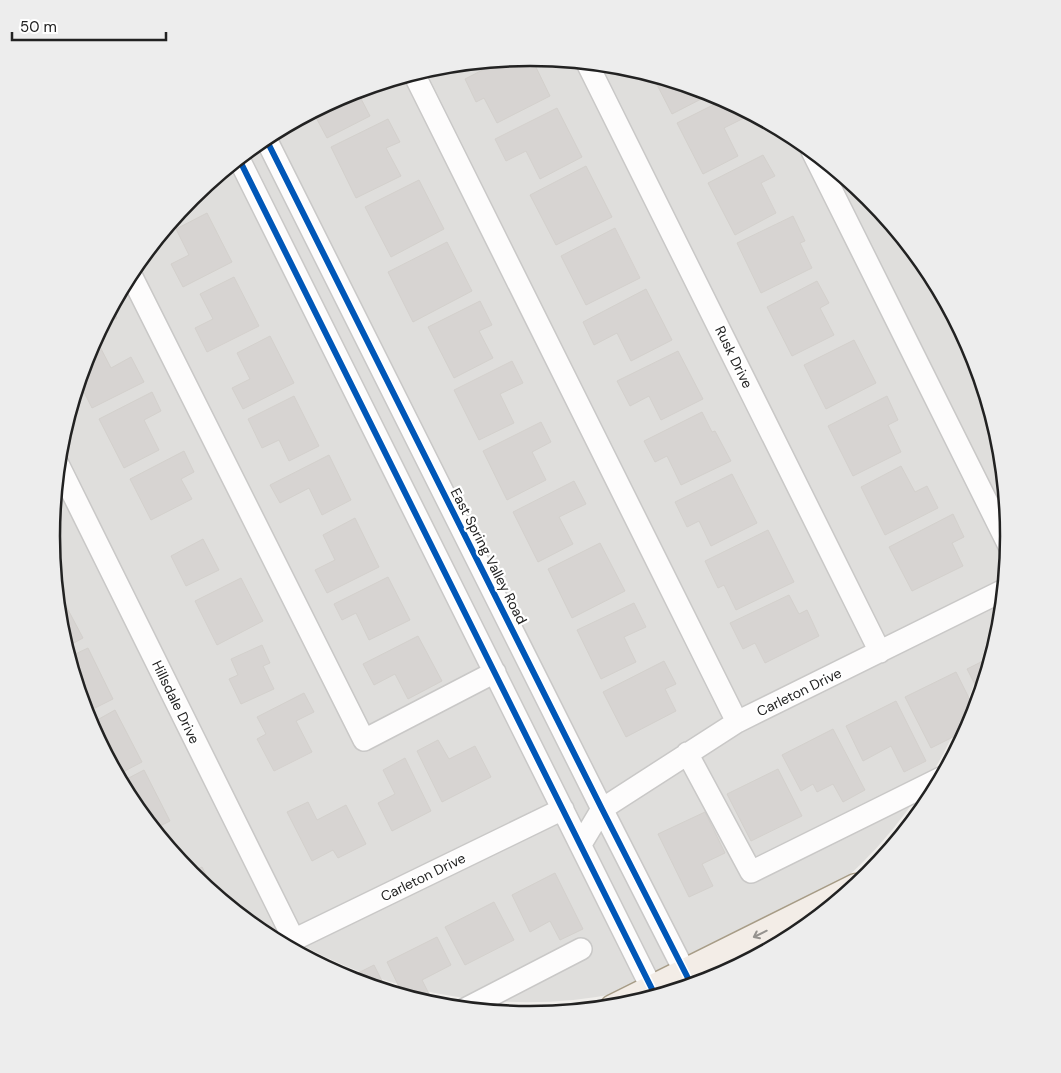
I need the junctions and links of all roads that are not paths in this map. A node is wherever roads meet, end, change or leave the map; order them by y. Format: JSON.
{"nodes":[{"id":1,"x":590,"y":70,"type":"edge"},
{"id":2,"x":417,"y":80,"type":"edge"},
{"id":3,"x":269,"y":145,"type":"edge"},
{"id":4,"x":819,"y":164,"type":"edge"},
{"id":5,"x":242,"y":165,"type":"edge"},
{"id":6,"x":135,"y":282,"type":"edge"},
{"id":7,"x":64,"y":476,"type":"edge"},
{"id":8,"x":1001,"y":530,"type":"edge"},
{"id":9,"x":997,"y":593,"type":"edge"},
{"id":10,"x":880,"y":652,"type":"junction"},
{"id":11,"x":495,"y":672,"type":"junction"},
{"id":12,"x":737,"y":722,"type":"junction"},
{"id":13,"x":687,"y":753,"type":"junction"},
{"id":14,"x":931,"y":783,"type":"edge"},
{"id":15,"x":563,"y":809,"type":"junction"},
{"id":16,"x":602,"y":809,"type":"junction"},
{"id":17,"x":581,"y":844,"type":"junction"},
{"id":18,"x":822,"y":906,"type":"edge"},
{"id":19,"x":286,"y":938,"type":"edge"},
{"id":20,"x":291,"y":942,"type":"edge"},
{"id":21,"x":581,"y":949,"type":"dead end"},
{"id":22,"x":689,"y":979,"type":"edge"},
{"id":23,"x":676,"y":984,"type":"edge"},
{"id":24,"x":653,"y":991,"type":"edge"},
{"id":25,"x":475,"y":1004,"type":"edge"}],
"edges":[{"from":1,"to":10,"type":"street","name":"Rusk Drive"},
{"from":2,"to":12,"type":"street"},
{"from":3,"to":16,"type":"street","name":"East Spring Valley Road"},
{"from":4,"to":8,"type":"street"},
{"from":5,"to":11,"type":"street"},
{"from":6,"to":11,"type":"street"},
{"from":7,"to":19,"type":"street","name":"Hillsdale Drive"},
{"from":9,"to":10,"type":"street","name":"Carleton Drive"},
{"from":10,"to":12,"type":"street","name":"Carleton Drive"},
{"from":11,"to":15,"type":"street"},
{"from":12,"to":13,"type":"street","name":"Carleton Drive"},
{"from":13,"to":14,"type":"street"},
{"from":13,"to":16,"type":"street","name":"Carleton Drive"},
{"from":15,"to":17,"type":"street"},
{"from":15,"to":20,"type":"street","name":"Carleton Drive"},
{"from":16,"to":17,"type":"street"},
{"from":16,"to":22,"type":"street","name":"East Spring Valley Road"},
{"from":17,"to":24,"type":"street"},
{"from":18,"to":22,"type":"main road","one_way":true},
{"from":21,"to":25,"type":"street"},
{"from":22,"to":23,"type":"main road"}]}
